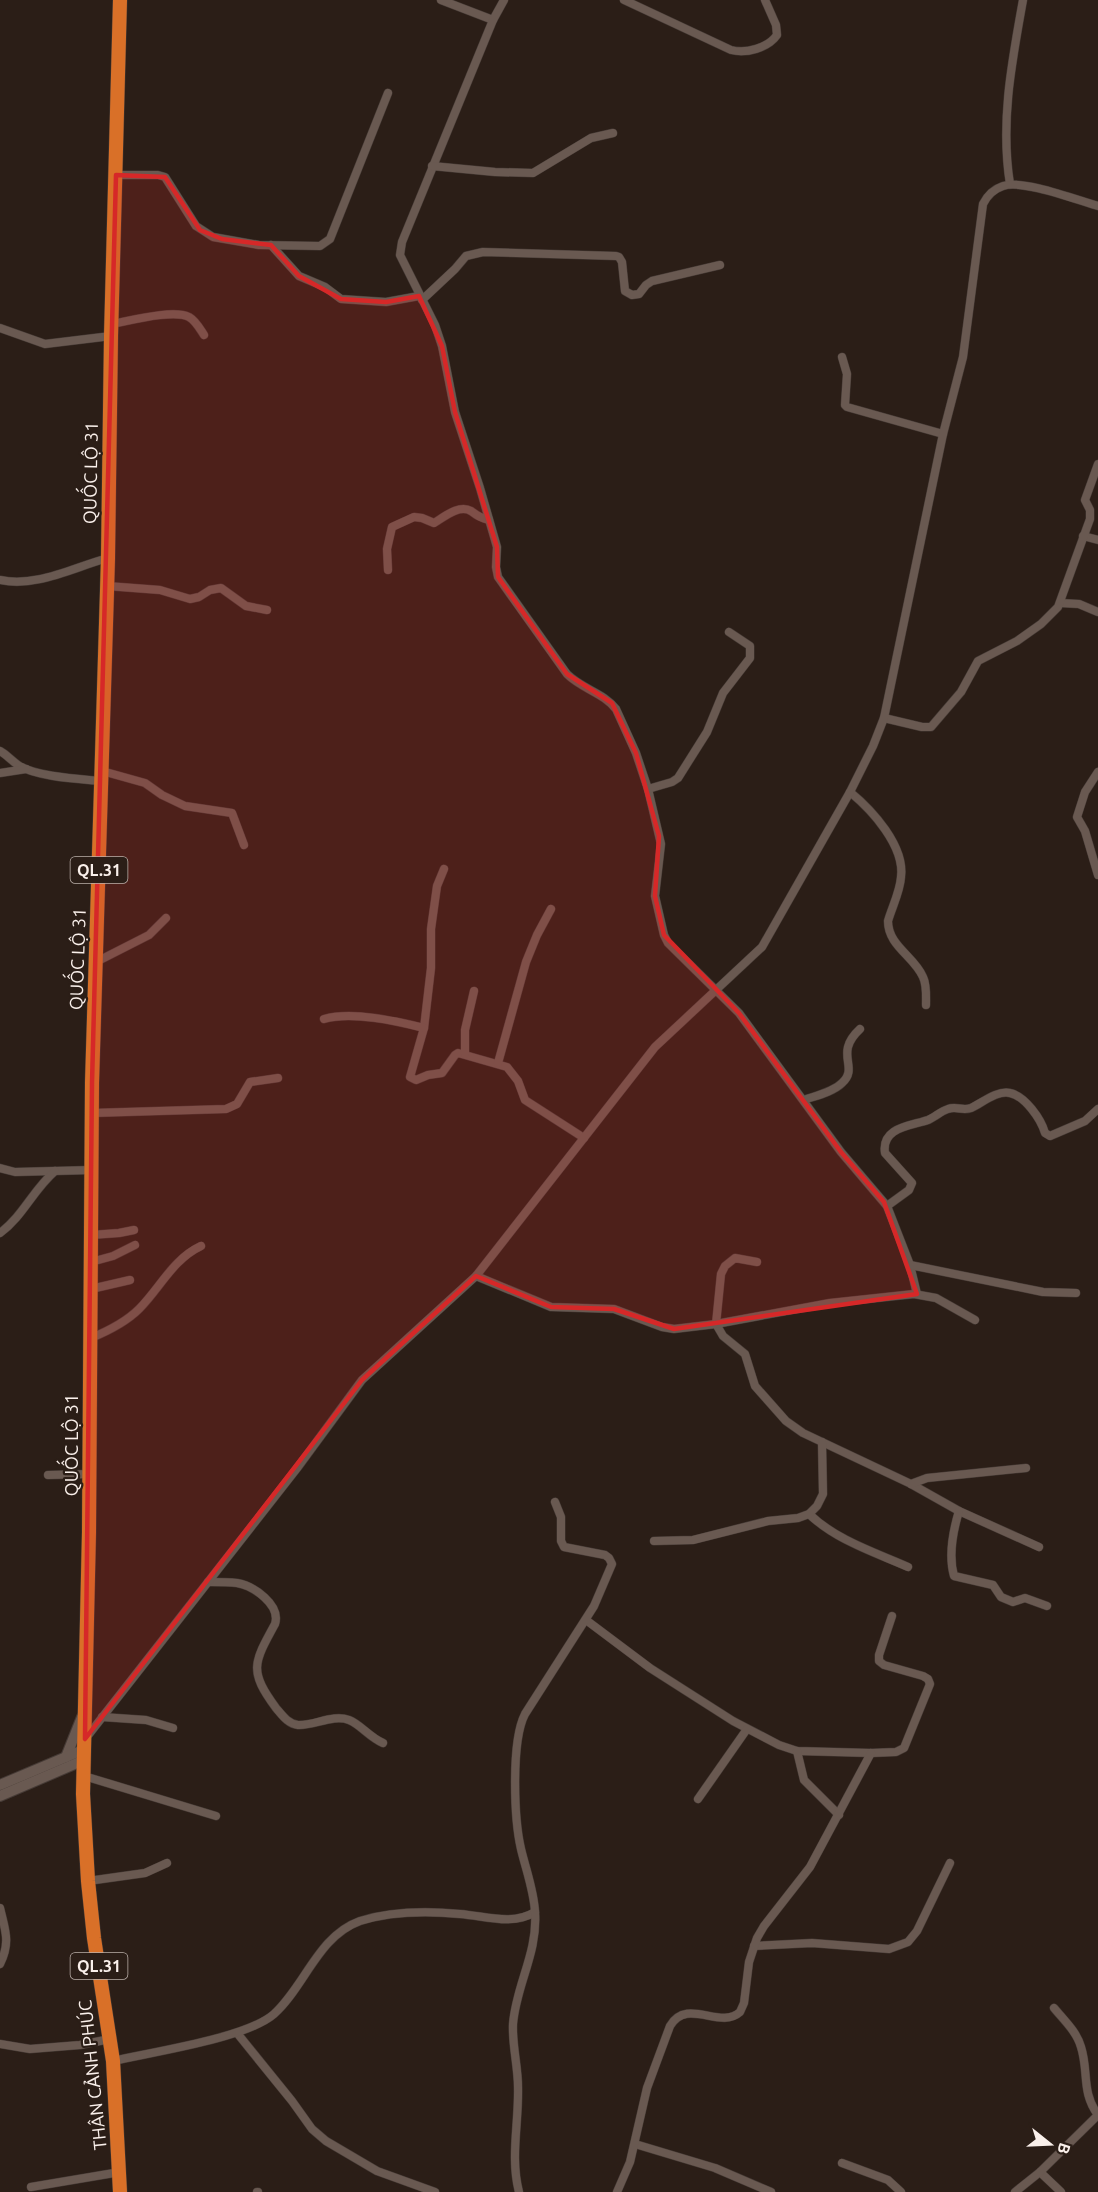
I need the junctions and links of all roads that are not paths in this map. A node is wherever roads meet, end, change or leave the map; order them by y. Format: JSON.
{"nodes":[{"id":1,"x":120,"y":0,"type":"edge"},
{"id":2,"x":441,"y":0,"type":"edge"},
{"id":3,"x":504,"y":0,"type":"edge"},
{"id":4,"x":624,"y":0,"type":"edge"},
{"id":5,"x":765,"y":0,"type":"edge"},
{"id":6,"x":1023,"y":0,"type":"edge"},
{"id":7,"x":493,"y":20,"type":"junction"},
{"id":8,"x":388,"y":93,"type":"dead end"},
{"id":9,"x":613,"y":133,"type":"dead end"},
{"id":10,"x":432,"y":166,"type":"junction"},
{"id":11,"x":116,"y":175,"type":"junction"},
{"id":12,"x":1010,"y":184,"type":"junction"},
{"id":13,"x":1098,"y":206,"type":"edge"},
{"id":14,"x":271,"y":245,"type":"junction"},
{"id":15,"x":720,"y":265,"type":"dead end"},
{"id":16,"x":421,"y":298,"type":"junction"},
{"id":17,"x":0,"y":328,"type":"edge"},
{"id":18,"x":111,"y":330,"type":"junction"},
{"id":19,"x":204,"y":335,"type":"dead end"},
{"id":20,"x":842,"y":357,"type":"dead end"},
{"id":21,"x":943,"y":434,"type":"junction"},
{"id":22,"x":1098,"y":464,"type":"edge"},
{"id":23,"x":489,"y":520,"type":"junction"},
{"id":24,"x":1083,"y":536,"type":"junction"},
{"id":25,"x":1098,"y":540,"type":"edge"},
{"id":26,"x":108,"y":558,"type":"junction"},
{"id":27,"x":388,"y":570,"type":"dead end"},
{"id":28,"x":0,"y":580,"type":"edge"},
{"id":29,"x":107,"y":586,"type":"junction"},
{"id":30,"x":1060,"y":603,"type":"junction"},
{"id":31,"x":267,"y":610,"type":"dead end"},
{"id":32,"x":1098,"y":612,"type":"edge"},
{"id":33,"x":729,"y":632,"type":"dead end"},
{"id":34,"x":884,"y":718,"type":"junction"},
{"id":35,"x":0,"y":751,"type":"edge"},
{"id":36,"x":27,"y":769,"type":"junction"},
{"id":37,"x":1098,"y":772,"type":"edge"},
{"id":38,"x":0,"y":773,"type":"edge"},
{"id":39,"x":104,"y":775,"type":"junction"},
{"id":40,"x":648,"y":789,"type":"junction"},
{"id":41,"x":850,"y":792,"type":"junction"},
{"id":42,"x":244,"y":845,"type":"dead end"},
{"id":43,"x":444,"y":869,"type":"dead end"},
{"id":44,"x":1098,"y":874,"type":"edge"},
{"id":45,"x":551,"y":909,"type":"dead end"},
{"id":46,"x":166,"y":918,"type":"dead end"},
{"id":47,"x":96,"y":962,"type":"junction"},
{"id":48,"x":715,"y":989,"type":"junction"},
{"id":49,"x":474,"y":992,"type":"dead end"},
{"id":50,"x":926,"y":1005,"type":"dead end"},
{"id":51,"x":324,"y":1019,"type":"dead end"},
{"id":52,"x":424,"y":1028,"type":"junction"},
{"id":53,"x":860,"y":1029,"type":"dead end"},
{"id":54,"x":465,"y":1054,"type":"junction"},
{"id":55,"x":498,"y":1063,"type":"junction"},
{"id":56,"x":278,"y":1078,"type":"dead end"},
{"id":57,"x":804,"y":1100,"type":"junction"},
{"id":58,"x":1098,"y":1109,"type":"edge"},
{"id":59,"x":92,"y":1113,"type":"junction"},
{"id":60,"x":584,"y":1138,"type":"junction"},
{"id":61,"x":0,"y":1168,"type":"edge"},
{"id":62,"x":92,"y":1170,"type":"junction"},
{"id":63,"x":56,"y":1171,"type":"junction"},
{"id":64,"x":887,"y":1206,"type":"junction"},
{"id":65,"x":134,"y":1230,"type":"dead end"},
{"id":66,"x":0,"y":1233,"type":"edge"},
{"id":67,"x":91,"y":1235,"type":"junction"},
{"id":68,"x":135,"y":1245,"type":"dead end"},
{"id":69,"x":201,"y":1246,"type":"dead end"},
{"id":70,"x":91,"y":1262,"type":"junction"},
{"id":71,"x":757,"y":1262,"type":"dead end"},
{"id":72,"x":910,"y":1265,"type":"junction"},
{"id":73,"x":476,"y":1276,"type":"junction"},
{"id":74,"x":130,"y":1280,"type":"dead end"},
{"id":75,"x":91,"y":1289,"type":"junction"},
{"id":76,"x":1076,"y":1293,"type":"dead end"},
{"id":77,"x":917,"y":1294,"type":"junction"},
{"id":78,"x":975,"y":1320,"type":"dead end"},
{"id":79,"x":716,"y":1324,"type":"junction"},
{"id":80,"x":90,"y":1338,"type":"junction"},
{"id":81,"x":822,"y":1442,"type":"junction"},
{"id":82,"x":1026,"y":1468,"type":"dead end"},
{"id":83,"x":90,"y":1474,"type":"junction"},
{"id":84,"x":48,"y":1475,"type":"dead end"},
{"id":85,"x":911,"y":1484,"type":"junction"},
{"id":86,"x":555,"y":1502,"type":"dead end"},
{"id":87,"x":959,"y":1511,"type":"junction"},
{"id":88,"x":809,"y":1514,"type":"junction"},
{"id":89,"x":654,"y":1541,"type":"dead end"},
{"id":90,"x":1039,"y":1547,"type":"dead end"},
{"id":91,"x":908,"y":1567,"type":"dead end"},
{"id":92,"x":208,"y":1582,"type":"junction"},
{"id":93,"x":1047,"y":1606,"type":"dead end"},
{"id":94,"x":892,"y":1616,"type":"dead end"},
{"id":95,"x":586,"y":1620,"type":"junction"},
{"id":96,"x":86,"y":1709,"type":"junction"},
{"id":97,"x":102,"y":1717,"type":"junction"},
{"id":98,"x":173,"y":1728,"type":"dead end"},
{"id":99,"x":747,"y":1729,"type":"junction"},
{"id":100,"x":383,"y":1743,"type":"dead end"},
{"id":101,"x":85,"y":1749,"type":"junction"},
{"id":102,"x":797,"y":1751,"type":"junction"},
{"id":103,"x":871,"y":1752,"type":"junction"},
{"id":104,"x":66,"y":1761,"type":"junction"},
{"id":105,"x":84,"y":1776,"type":"junction"},
{"id":106,"x":0,"y":1785,"type":"edge"},
{"id":107,"x":83,"y":1794,"type":"junction"},
{"id":108,"x":0,"y":1796,"type":"edge"},
{"id":109,"x":698,"y":1799,"type":"dead end"},
{"id":110,"x":839,"y":1815,"type":"junction"},
{"id":111,"x":216,"y":1816,"type":"dead end"},
{"id":112,"x":167,"y":1863,"type":"dead end"},
{"id":113,"x":950,"y":1863,"type":"dead end"},
{"id":114,"x":88,"y":1881,"type":"junction"},
{"id":115,"x":0,"y":1908,"type":"edge"},
{"id":116,"x":535,"y":1912,"type":"junction"},
{"id":117,"x":754,"y":1946,"type":"junction"},
{"id":118,"x":0,"y":1964,"type":"edge"},
{"id":119,"x":1054,"y":2008,"type":"dead end"},
{"id":120,"x":237,"y":2033,"type":"junction"},
{"id":121,"x":110,"y":2039,"type":"junction"},
{"id":122,"x":0,"y":2044,"type":"edge"},
{"id":123,"x":113,"y":2061,"type":"junction"},
{"id":124,"x":1098,"y":2115,"type":"edge"},
{"id":125,"x":635,"y":2144,"type":"junction"},
{"id":126,"x":842,"y":2163,"type":"dead end"},
{"id":127,"x":120,"y":2172,"type":"junction"},
{"id":128,"x":1040,"y":2172,"type":"junction"},
{"id":129,"x":30,"y":2187,"type":"dead end"},
{"id":130,"x":120,"y":2192,"type":"edge"},
{"id":131,"x":435,"y":2192,"type":"edge"},
{"id":132,"x":519,"y":2192,"type":"edge"},
{"id":133,"x":617,"y":2192,"type":"edge"},
{"id":134,"x":771,"y":2192,"type":"edge"},
{"id":135,"x":902,"y":2192,"type":"edge"},
{"id":136,"x":1015,"y":2192,"type":"edge"},
{"id":137,"x":1061,"y":2192,"type":"edge"}],
"edges":[{"from":1,"to":11,"type":"highway","name":"QUỐC LỘ 31","number":"QL.31"},
{"from":2,"to":7,"type":"street"},
{"from":3,"to":7,"type":"street"},
{"from":4,"to":5,"type":"street"},
{"from":6,"to":12,"type":"street"},
{"from":7,"to":10,"type":"street"},
{"from":8,"to":14,"type":"street"},
{"from":9,"to":10,"type":"street"},
{"from":10,"to":16,"type":"street"},
{"from":11,"to":14,"type":"street"},
{"from":11,"to":18,"type":"highway","name":"QUỐC LỘ 31","number":"QL.31"},
{"from":12,"to":13,"type":"street"},
{"from":12,"to":21,"type":"street"},
{"from":14,"to":16,"type":"street"},
{"from":15,"to":16,"type":"street"},
{"from":16,"to":23,"type":"street"},
{"from":17,"to":18,"type":"street"},
{"from":18,"to":19,"type":"street"},
{"from":18,"to":26,"type":"highway","name":"QUỐC LỘ 31","number":"QL.31"},
{"from":20,"to":21,"type":"street"},
{"from":21,"to":34,"type":"street"},
{"from":22,"to":24,"type":"street"},
{"from":23,"to":27,"type":"street"},
{"from":23,"to":40,"type":"street"},
{"from":24,"to":25,"type":"street"},
{"from":24,"to":30,"type":"street"},
{"from":26,"to":28,"type":"street"},
{"from":26,"to":29,"type":"highway","name":"QUỐC LỘ 31","number":"QL.31"},
{"from":29,"to":31,"type":"street"},
{"from":29,"to":39,"type":"highway","name":"QUỐC LỘ 31","number":"QL.31"},
{"from":30,"to":32,"type":"street"},
{"from":30,"to":34,"type":"street"},
{"from":33,"to":40,"type":"street"},
{"from":34,"to":41,"type":"street"},
{"from":35,"to":36,"type":"street"},
{"from":36,"to":38,"type":"street"},
{"from":36,"to":39,"type":"street"},
{"from":37,"to":44,"type":"street"},
{"from":39,"to":42,"type":"street"},
{"from":39,"to":47,"type":"highway","name":"QUỐC LỘ 31","number":"QL.31"},
{"from":40,"to":48,"type":"street"},
{"from":41,"to":48,"type":"street"},
{"from":41,"to":50,"type":"street"},
{"from":43,"to":52,"type":"street"},
{"from":45,"to":55,"type":"street"},
{"from":46,"to":47,"type":"street"},
{"from":47,"to":59,"type":"highway","name":"QUỐC LỘ 31","number":"QL.31"},
{"from":48,"to":57,"type":"street"},
{"from":48,"to":60,"type":"street"},
{"from":49,"to":54,"type":"street"},
{"from":51,"to":52,"type":"street"},
{"from":52,"to":54,"type":"street"},
{"from":53,"to":57,"type":"street"},
{"from":54,"to":55,"type":"street"},
{"from":55,"to":60,"type":"street"},
{"from":56,"to":59,"type":"street"},
{"from":57,"to":64,"type":"street"},
{"from":58,"to":64,"type":"street"},
{"from":59,"to":62,"type":"highway","name":"QUỐC LỘ 31","number":"QL.31"},
{"from":60,"to":73,"type":"street"},
{"from":61,"to":63,"type":"street"},
{"from":62,"to":63,"type":"street"},
{"from":62,"to":67,"type":"highway","name":"QUỐC LỘ 31","number":"QL.31"},
{"from":63,"to":66,"type":"street"},
{"from":64,"to":72,"type":"street"},
{"from":65,"to":67,"type":"street"},
{"from":67,"to":70,"type":"highway","name":"QUỐC LỘ 31","number":"QL.31"},
{"from":68,"to":70,"type":"street"},
{"from":69,"to":80,"type":"street"},
{"from":70,"to":75,"type":"highway","name":"QUỐC LỘ 31","number":"QL.31"},
{"from":71,"to":79,"type":"street"},
{"from":72,"to":76,"type":"street"},
{"from":72,"to":77,"type":"street"},
{"from":73,"to":79,"type":"street"},
{"from":73,"to":92,"type":"street"},
{"from":74,"to":75,"type":"street"},
{"from":75,"to":80,"type":"highway","name":"QUỐC LỘ 31","number":"QL.31"},
{"from":77,"to":78,"type":"street"},
{"from":77,"to":79,"type":"street"},
{"from":79,"to":81,"type":"street"},
{"from":80,"to":83,"type":"highway","name":"QUỐC LỘ 31","number":"QL.31"},
{"from":81,"to":85,"type":"street"},
{"from":81,"to":88,"type":"street"},
{"from":82,"to":85,"type":"street"},
{"from":83,"to":84,"type":"street"},
{"from":83,"to":96,"type":"highway","name":"QUỐC LỘ 31","number":"QL.31"},
{"from":85,"to":87,"type":"street"},
{"from":86,"to":95,"type":"street"},
{"from":87,"to":90,"type":"street"},
{"from":87,"to":93,"type":"street"},
{"from":88,"to":89,"type":"street"},
{"from":88,"to":91,"type":"street"},
{"from":92,"to":97,"type":"street"},
{"from":92,"to":100,"type":"street"},
{"from":94,"to":103,"type":"street"},
{"from":95,"to":99,"type":"street"},
{"from":95,"to":116,"type":"street"},
{"from":96,"to":101,"type":"highway","name":"QUỐC LỘ 31","number":"QL.31"},
{"from":96,"to":104,"type":"street"},
{"from":97,"to":98,"type":"street"},
{"from":97,"to":101,"type":"street"},
{"from":99,"to":102,"type":"street"},
{"from":99,"to":109,"type":"street"},
{"from":101,"to":104,"type":"street"},
{"from":101,"to":105,"type":"highway","name":"THÂN CẢNH PHÚC","number":"QL.31"},
{"from":102,"to":103,"type":"street"},
{"from":102,"to":110,"type":"street"},
{"from":103,"to":110,"type":"street"},
{"from":104,"to":106,"type":"street"},
{"from":104,"to":107,"type":"street"},
{"from":104,"to":108,"type":"street"},
{"from":105,"to":107,"type":"highway","name":"THÂN CẢNH PHÚC","number":"QL.31"},
{"from":105,"to":111,"type":"street"},
{"from":107,"to":114,"type":"highway","name":"THÂN CẢNH PHÚC","number":"QL.31"},
{"from":110,"to":117,"type":"street"},
{"from":112,"to":114,"type":"street"},
{"from":113,"to":117,"type":"street"},
{"from":114,"to":121,"type":"highway","name":"THÂN CẢNH PHÚC","number":"QL.31"},
{"from":115,"to":118,"type":"street"},
{"from":116,"to":120,"type":"street"},
{"from":116,"to":132,"type":"street"},
{"from":117,"to":125,"type":"street"},
{"from":119,"to":124,"type":"street"},
{"from":120,"to":123,"type":"street"},
{"from":120,"to":131,"type":"street"},
{"from":121,"to":122,"type":"street"},
{"from":121,"to":123,"type":"highway","name":"THÂN CẢNH PHÚC","number":"QL.31"},
{"from":123,"to":127,"type":"highway","name":"THÂN CẢNH PHÚC","number":"QL.31"},
{"from":124,"to":128,"type":"street"},
{"from":125,"to":133,"type":"street"},
{"from":125,"to":134,"type":"street"},
{"from":126,"to":135,"type":"street"},
{"from":127,"to":129,"type":"street"},
{"from":127,"to":130,"type":"highway","name":"THÂN CẢNH PHÚC","number":"QL.31"},
{"from":128,"to":136,"type":"street"},
{"from":128,"to":137,"type":"street"}]}
